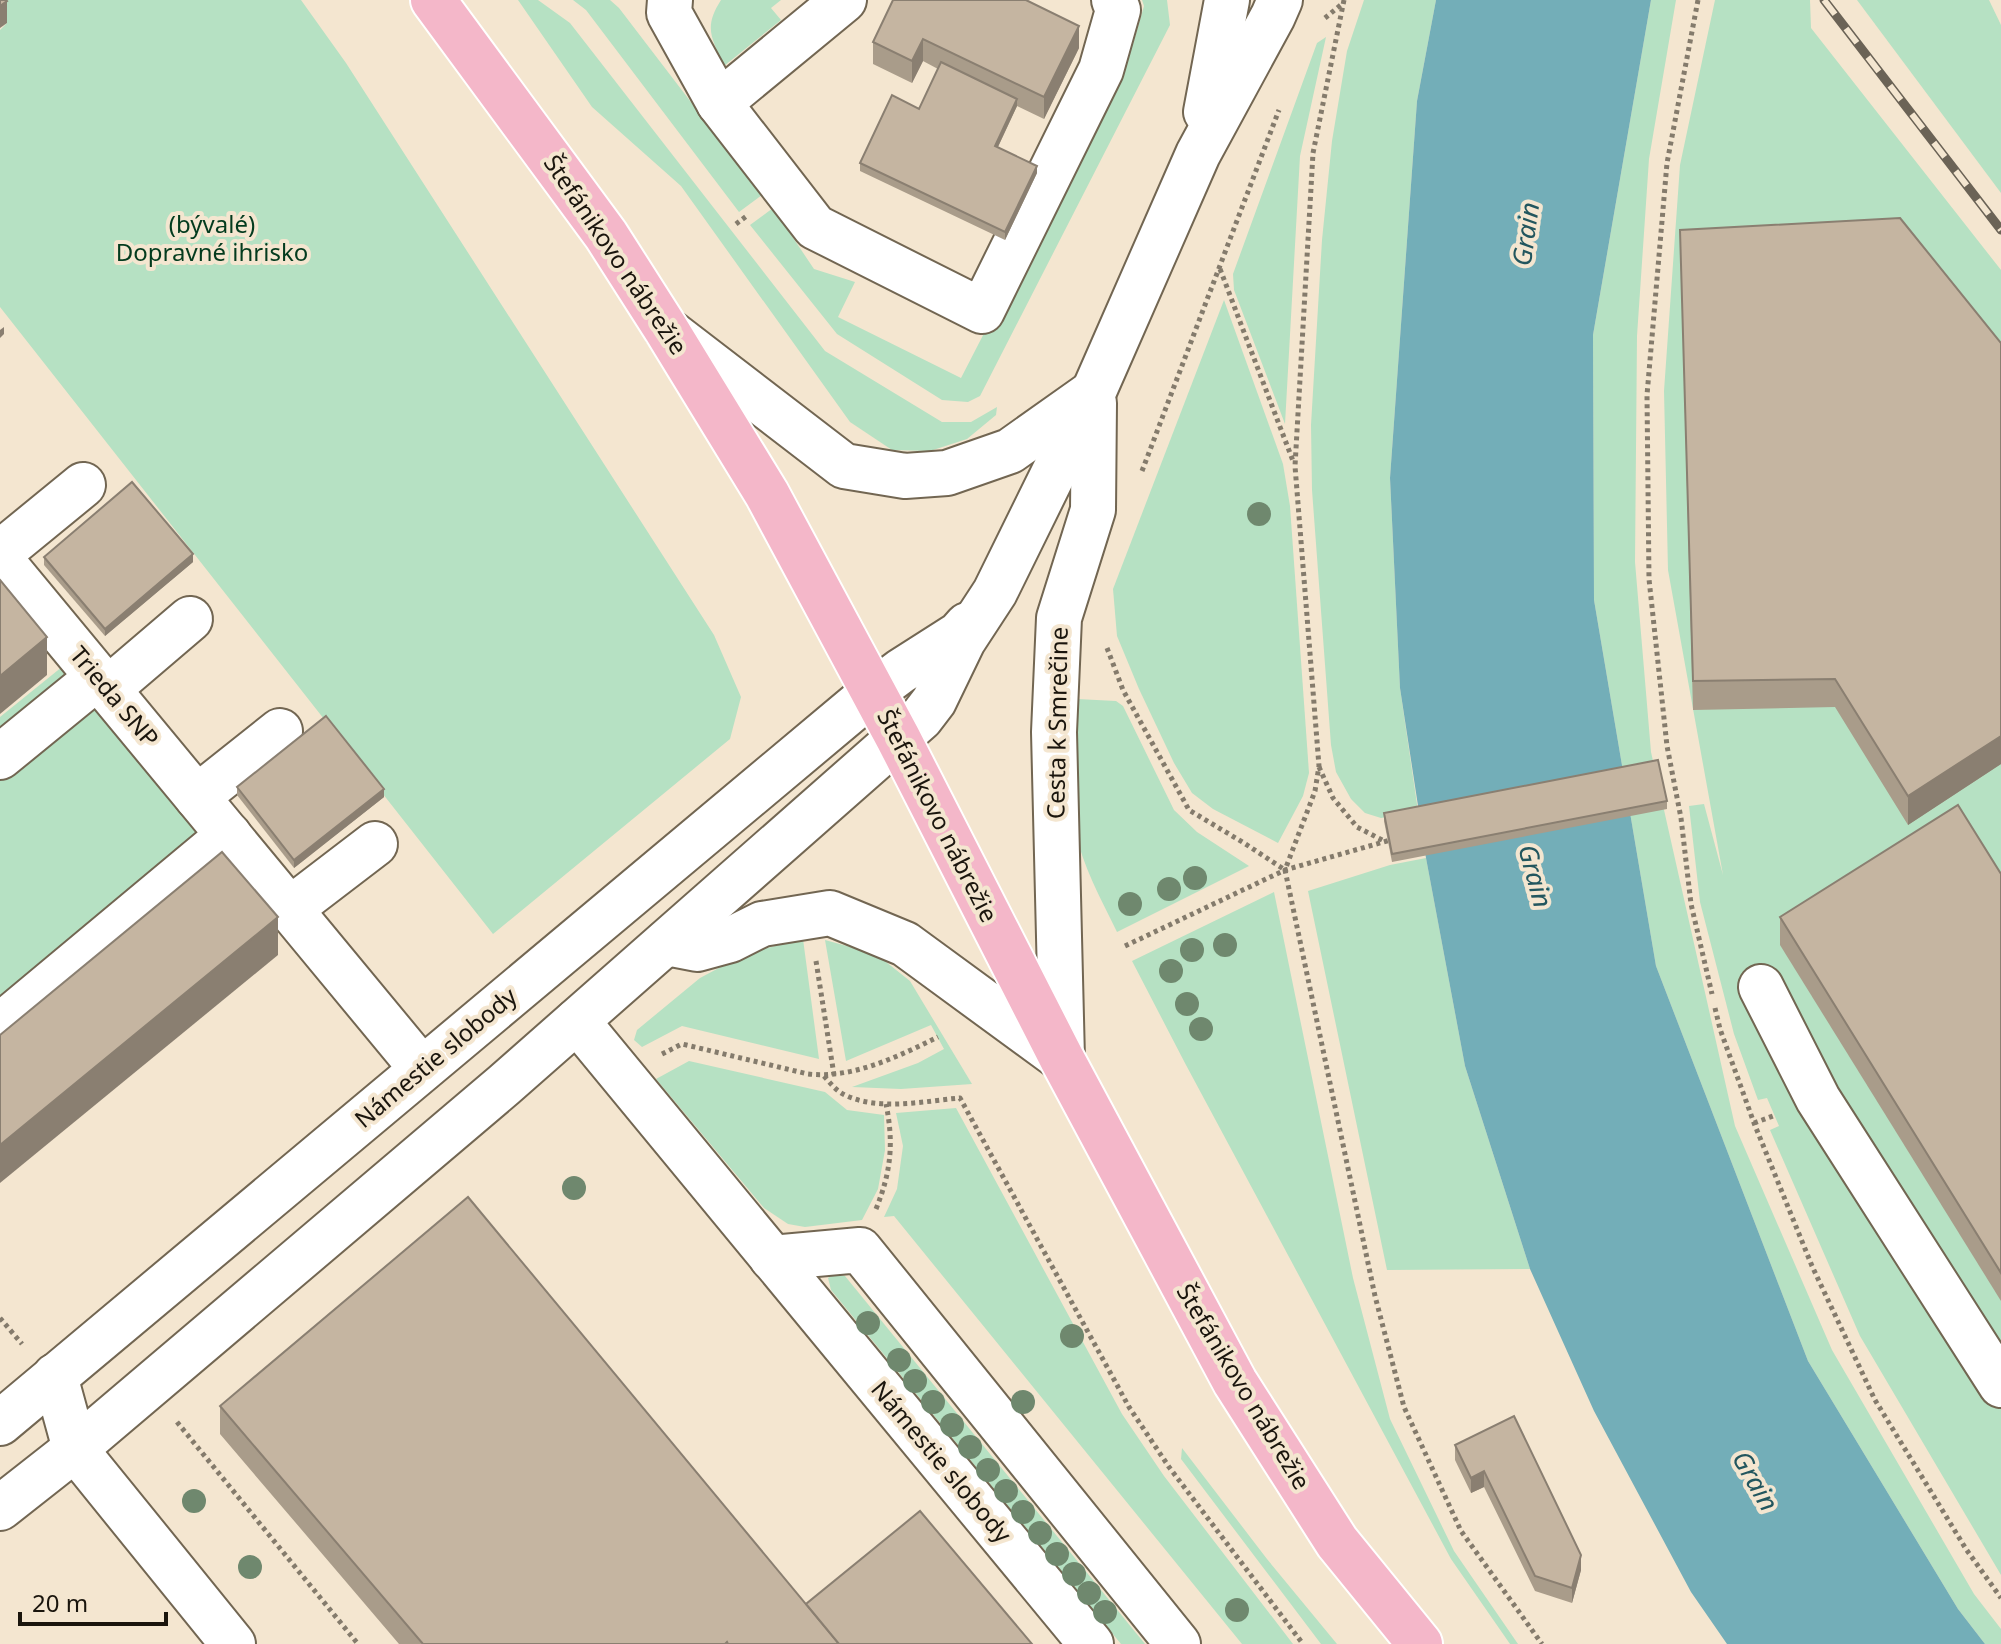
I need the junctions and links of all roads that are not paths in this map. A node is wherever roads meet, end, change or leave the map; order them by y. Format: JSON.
{"nodes":[{"id":1,"x":433,"y":0,"type":"edge"},
{"id":2,"x":670,"y":0,"type":"edge"},
{"id":3,"x":844,"y":0,"type":"edge"},
{"id":4,"x":1114,"y":0,"type":"edge"},
{"id":5,"x":1227,"y":0,"type":"edge"},
{"id":6,"x":1280,"y":0,"type":"edge"},
{"id":7,"x":719,"y":103,"type":"junction"},
{"id":8,"x":1198,"y":154,"type":"junction"},
{"id":9,"x":666,"y":329,"type":"junction"},
{"id":10,"x":1094,"y":391,"type":"junction"},
{"id":11,"x":83,"y":485,"type":"dead end"},
{"id":12,"x":0,"y":556,"type":"edge"},
{"id":13,"x":985,"y":605,"type":"junction"},
{"id":14,"x":190,"y":619,"type":"dead end"},
{"id":15,"x":103,"y":683,"type":"junction"},
{"id":16,"x":873,"y":692,"type":"junction"},
{"id":17,"x":280,"y":731,"type":"dead end"},
{"id":18,"x":898,"y":738,"type":"junction"},
{"id":19,"x":0,"y":757,"type":"edge"},
{"id":20,"x":197,"y":797,"type":"junction"},
{"id":21,"x":229,"y":835,"type":"junction"},
{"id":22,"x":375,"y":844,"type":"dead end"},
{"id":23,"x":290,"y":909,"type":"junction"},
{"id":24,"x":666,"y":943,"type":"junction"},
{"id":25,"x":1761,"y":987,"type":"dead end"},
{"id":26,"x":577,"y":1021,"type":"junction"},
{"id":27,"x":0,"y":1026,"type":"edge"},
{"id":28,"x":1062,"y":1059,"type":"junction"},
{"id":29,"x":422,"y":1069,"type":"junction"},
{"id":30,"x":772,"y":1258,"type":"junction"},
{"id":31,"x":40,"y":1362,"type":"junction"},
{"id":32,"x":2001,"y":1385,"type":"edge"},
{"id":33,"x":0,"y":1423,"type":"edge"},
{"id":34,"x":75,"y":1449,"type":"junction"},
{"id":35,"x":0,"y":1508,"type":"edge"},
{"id":36,"x":233,"y":1644,"type":"edge"},
{"id":37,"x":1091,"y":1644,"type":"edge"},
{"id":38,"x":1178,"y":1644,"type":"edge"},
{"id":39,"x":1420,"y":1644,"type":"edge"}],
"edges":[{"from":1,"to":9,"type":"main road","name":"Štefánikovo nábrežie"},
{"from":2,"to":7,"type":"street"},
{"from":3,"to":7,"type":"street"},
{"from":4,"to":7,"type":"street"},
{"from":5,"to":8,"type":"street","name":"Cesta k Smrečine"},
{"from":6,"to":8,"type":"street","name":"Cesta k Smrečine"},
{"from":8,"to":10,"type":"street","name":"Cesta k Smrečine"},
{"from":9,"to":10,"type":"street"},
{"from":9,"to":16,"type":"main road","name":"Štefánikovo nábrežie"},
{"from":10,"to":13,"type":"street","name":"Cesta k Smrečine"},
{"from":10,"to":28,"type":"street","name":"Cesta k Smrečine"},
{"from":11,"to":12,"type":"street"},
{"from":12,"to":15,"type":"street","name":"Trieda SNP"},
{"from":13,"to":16,"type":"street","name":"Cesta k Smrečine"},
{"from":13,"to":18,"type":"street","name":"Cesta k Smrečine"},
{"from":14,"to":15,"type":"street"},
{"from":15,"to":19,"type":"street"},
{"from":15,"to":20,"type":"street","name":"Trieda SNP"},
{"from":16,"to":18,"type":"main road","name":"Štefánikovo nábrežie"},
{"from":16,"to":29,"type":"street","name":"Námestie slobody"},
{"from":17,"to":20,"type":"street"},
{"from":18,"to":24,"type":"street"},
{"from":18,"to":28,"type":"main road","name":"Štefánikovo nábrežie"},
{"from":20,"to":21,"type":"street","name":"Trieda SNP"},
{"from":21,"to":23,"type":"street","name":"Trieda SNP"},
{"from":21,"to":27,"type":"street"},
{"from":22,"to":23,"type":"street"},
{"from":23,"to":29,"type":"street","name":"Trieda SNP"},
{"from":24,"to":26,"type":"street"},
{"from":24,"to":28,"type":"street"},
{"from":25,"to":32,"type":"street"},
{"from":26,"to":30,"type":"street","name":"Námestie slobody"},
{"from":26,"to":34,"type":"street"},
{"from":28,"to":39,"type":"main road","name":"Štefánikovo nábrežie"},
{"from":29,"to":31,"type":"street","name":"Námestie slobody"},
{"from":30,"to":37,"type":"street","name":"Námestie slobody"},
{"from":30,"to":38,"type":"street"},
{"from":31,"to":33,"type":"street","name":"Námestie slobody"},
{"from":31,"to":34,"type":"street"},
{"from":34,"to":35,"type":"street"},
{"from":34,"to":36,"type":"street"}]}
